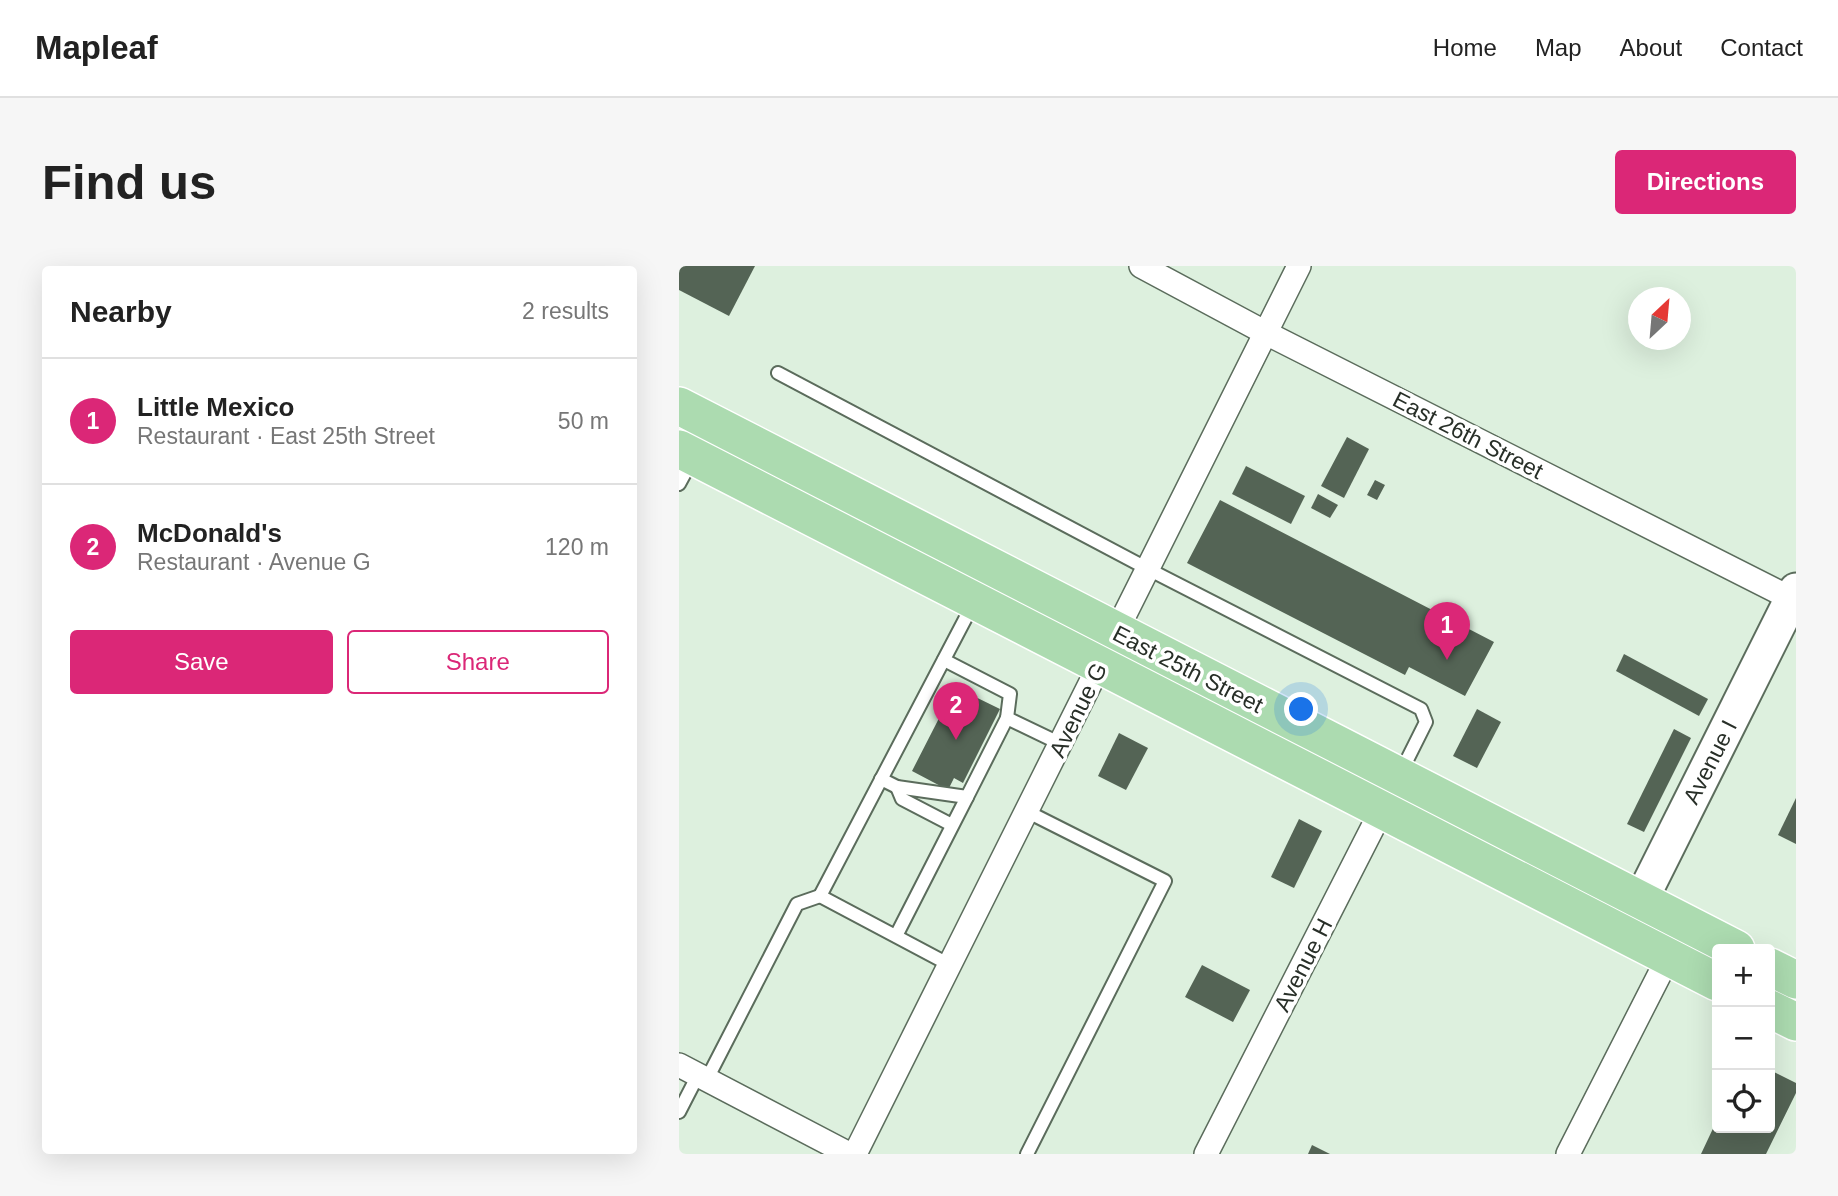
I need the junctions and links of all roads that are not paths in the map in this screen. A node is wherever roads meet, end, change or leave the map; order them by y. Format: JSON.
{"nodes":[{"id":1,"x":1141,"y":266,"type":"edge"},
{"id":2,"x":1299,"y":266,"type":"edge"},
{"id":3,"x":1266,"y":333,"type":"junction"},
{"id":4,"x":778,"y":373,"type":"dead end"},
{"id":5,"x":679,"y":406,"type":"edge"},
{"id":6,"x":684,"y":463,"type":"edge"},
{"id":7,"x":1148,"y":569,"type":"junction"},
{"id":8,"x":1795,"y":597,"type":"edge"},
{"id":9,"x":975,"y":601,"type":"junction"},
{"id":10,"x":1117,"y":633,"type":"junction"},
{"id":11,"x":944,"y":660,"type":"junction"},
{"id":12,"x":1100,"y":666,"type":"junction"},
{"id":13,"x":1007,"y":718,"type":"junction"},
{"id":14,"x":1061,"y":744,"type":"junction"},
{"id":15,"x":1399,"y":776,"type":"junction"},
{"id":16,"x":881,"y":779,"type":"junction"},
{"id":17,"x":897,"y":787,"type":"junction"},
{"id":18,"x":967,"y":797,"type":"junction"},
{"id":19,"x":1383,"y":809,"type":"junction"},
{"id":20,"x":1028,"y":812,"type":"junction"},
{"id":21,"x":953,"y":825,"type":"junction"},
{"id":22,"x":820,"y":896,"type":"junction"},
{"id":23,"x":1640,"y":900,"type":"junction"},
{"id":24,"x":1685,"y":923,"type":"junction"},
{"id":25,"x":897,"y":934,"type":"junction"},
{"id":26,"x":1624,"y":934,"type":"junction"},
{"id":27,"x":1726,"y":944,"type":"edge"},
{"id":28,"x":1668,"y":957,"type":"junction"},
{"id":29,"x":950,"y":965,"type":"junction"},
{"id":30,"x":1775,"y":970,"type":"edge"},
{"id":31,"x":1712,"y":979,"type":"edge"},
{"id":32,"x":1796,"y":980,"type":"edge"},
{"id":33,"x":1775,"y":1012,"type":"edge"},
{"id":34,"x":1796,"y":1023,"type":"edge"},
{"id":35,"x":695,"y":1073,"type":"edge"},
{"id":36,"x":679,"y":1112,"type":"edge"},
{"id":37,"x":849,"y":1154,"type":"edge"},
{"id":38,"x":855,"y":1154,"type":"edge"},
{"id":39,"x":1027,"y":1154,"type":"edge"},
{"id":40,"x":1206,"y":1154,"type":"edge"},
{"id":41,"x":1568,"y":1154,"type":"edge"}],
"edges":[{"from":1,"to":3,"type":"street","name":"East 26th Street"},
{"from":2,"to":3,"type":"street","name":"Avenue G"},
{"from":3,"to":7,"type":"street","name":"Avenue G"},
{"from":3,"to":8,"type":"street","name":"East 26th Street"},
{"from":4,"to":7,"type":"lane"},
{"from":5,"to":10,"type":"main road","name":"East 25th Street"},
{"from":6,"to":9,"type":"main road","name":"East 25th Street"},
{"from":7,"to":10,"type":"street","name":"Avenue G"},
{"from":7,"to":15,"type":"lane"},
{"from":8,"to":23,"type":"street","name":"Avenue I"},
{"from":9,"to":11,"type":"lane"},
{"from":9,"to":12,"type":"main road","name":"East 25th Street"},
{"from":10,"to":12,"type":"street","name":"Avenue G"},
{"from":10,"to":15,"type":"main road","name":"East 25th Street"},
{"from":11,"to":13,"type":"lane"},
{"from":11,"to":16,"type":"lane"},
{"from":12,"to":14,"type":"street","name":"Avenue G"},
{"from":12,"to":19,"type":"main road","name":"East 25th Street"},
{"from":13,"to":14,"type":"lane"},
{"from":13,"to":18,"type":"lane"},
{"from":14,"to":20,"type":"street","name":"Avenue G"},
{"from":15,"to":19,"type":"street","name":"Avenue H"},
{"from":15,"to":23,"type":"main road","name":"East 25th Street"},
{"from":16,"to":17,"type":"lane"},
{"from":16,"to":22,"type":"lane"},
{"from":17,"to":18,"type":"lane"},
{"from":17,"to":21,"type":"lane"},
{"from":18,"to":21,"type":"lane"},
{"from":19,"to":26,"type":"main road","name":"East 25th Street"},
{"from":19,"to":40,"type":"street","name":"Avenue H"},
{"from":20,"to":29,"type":"street","name":"Avenue G"},
{"from":20,"to":39,"type":"lane"},
{"from":21,"to":25,"type":"lane"},
{"from":22,"to":25,"type":"lane"},
{"from":22,"to":35,"type":"lane"},
{"from":23,"to":24,"type":"main road","name":"East 25th Street"},
{"from":23,"to":26,"type":"street","name":"Avenue I"},
{"from":24,"to":27,"type":"main road","name":"East 25th Street"},
{"from":24,"to":28,"type":"street"},
{"from":25,"to":29,"type":"lane"},
{"from":26,"to":28,"type":"main road","name":"East 25th Street"},
{"from":28,"to":31,"type":"main road","name":"East 25th Street"},
{"from":28,"to":41,"type":"street"},
{"from":29,"to":38,"type":"street","name":"Avenue G"},
{"from":30,"to":32,"type":"main road"},
{"from":33,"to":34,"type":"main road"},
{"from":35,"to":36,"type":"lane"},
{"from":35,"to":37,"type":"street"}]}
